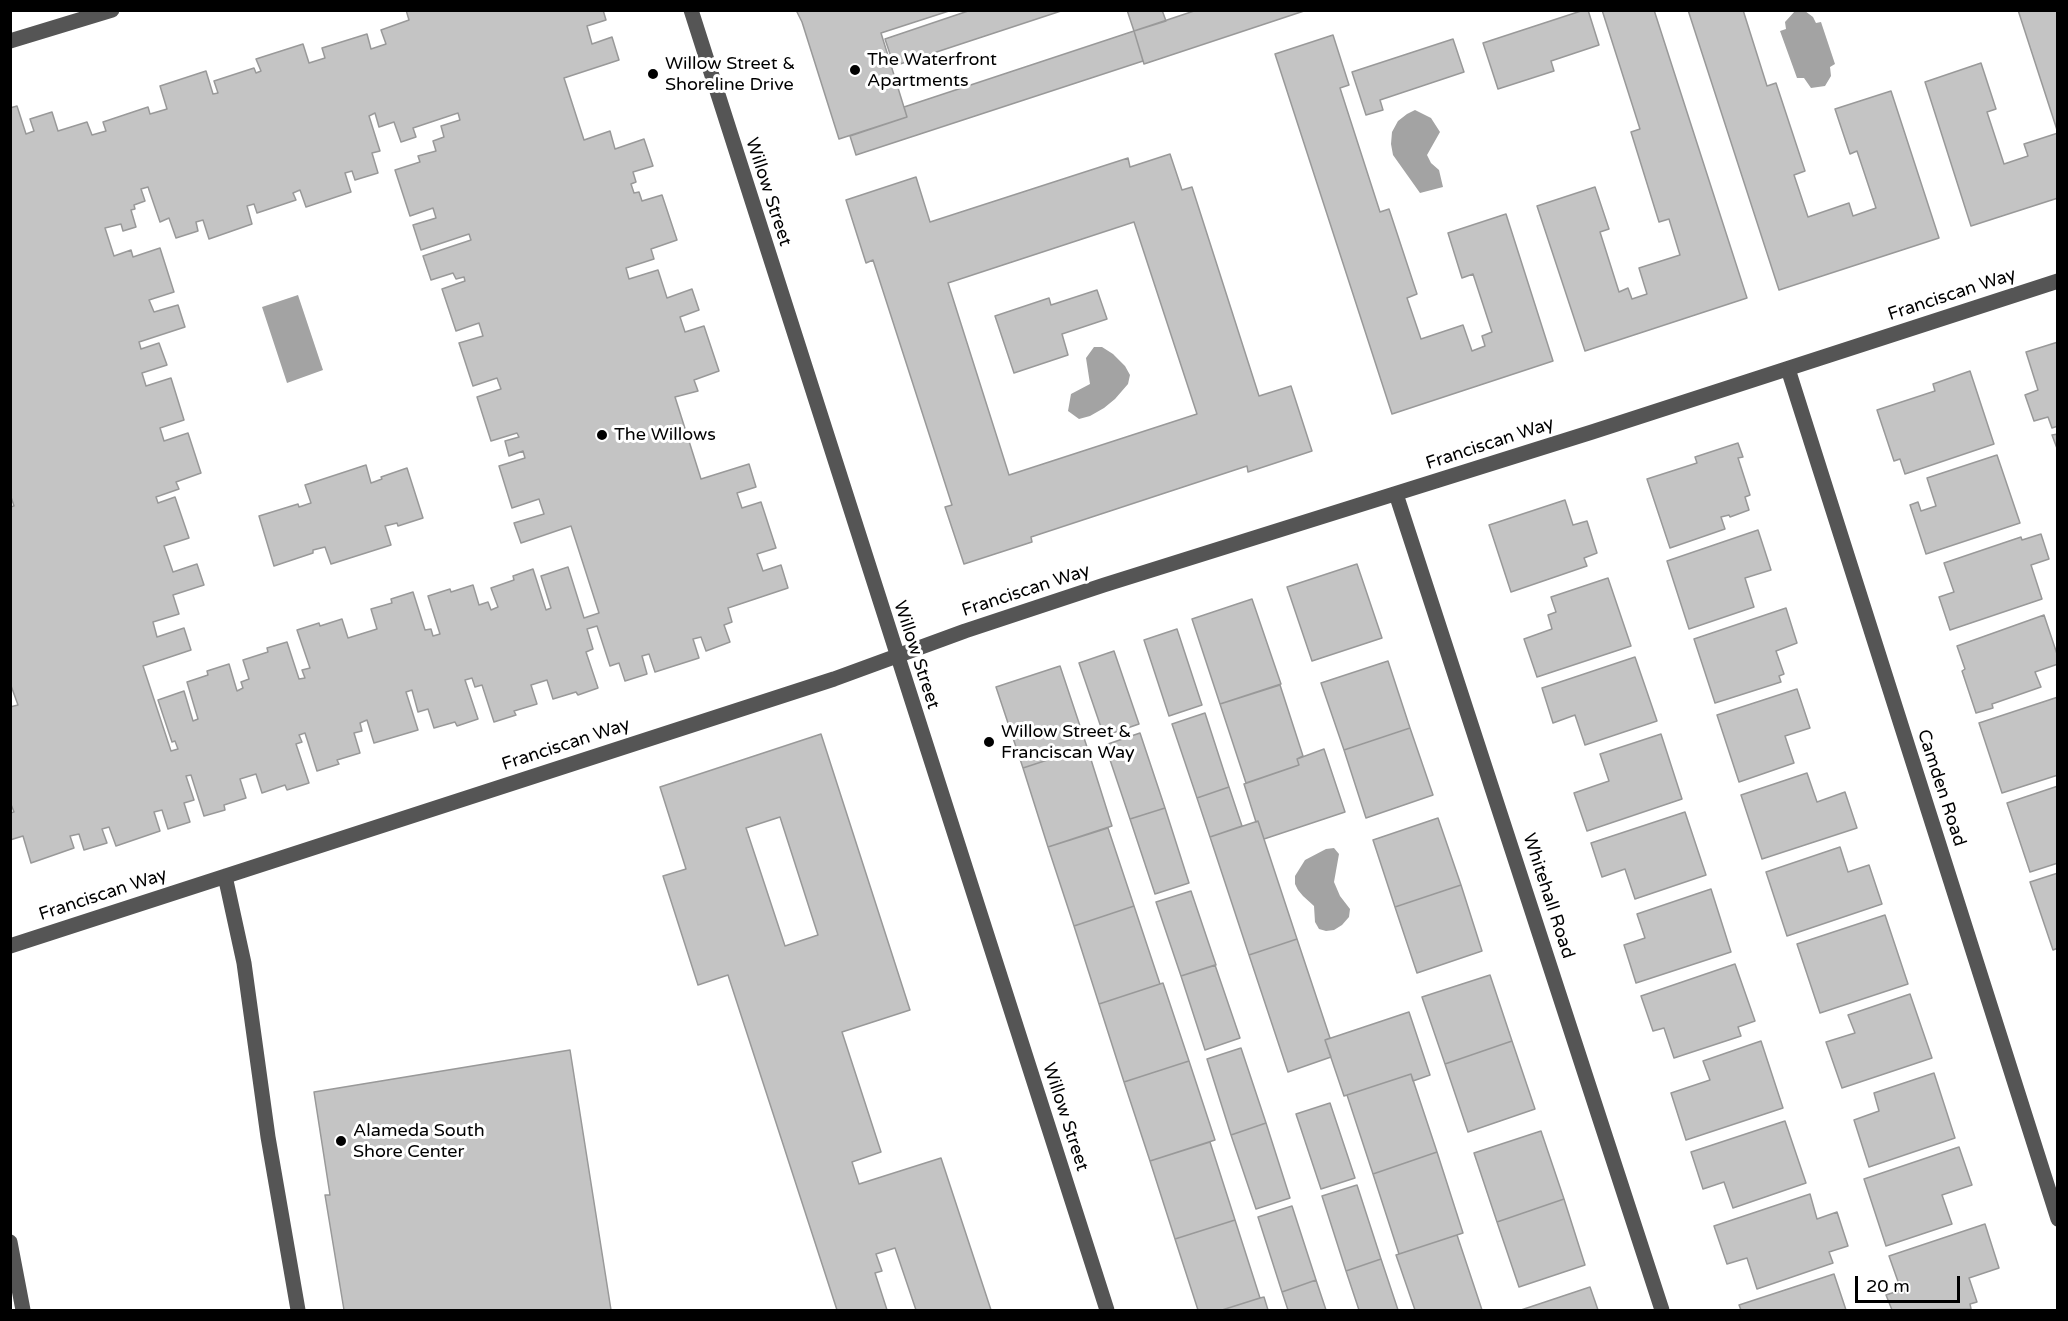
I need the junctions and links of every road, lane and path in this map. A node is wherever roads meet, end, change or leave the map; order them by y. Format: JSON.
{"nodes":[{"id":1,"x":112,"y":10,"type":"edge"},
{"id":2,"x":691,"y":10,"type":"edge"},
{"id":3,"x":10,"y":41,"type":"edge"},
{"id":4,"x":2058,"y":281,"type":"edge"},
{"id":5,"x":1788,"y":369,"type":"junction"},
{"id":6,"x":1396,"y":494,"type":"junction"},
{"id":7,"x":897,"y":656,"type":"junction"},
{"id":8,"x":225,"y":876,"type":"junction"},
{"id":9,"x":10,"y":946,"type":"edge"},
{"id":10,"x":2058,"y":1219,"type":"edge"},
{"id":11,"x":10,"y":1242,"type":"edge"},
{"id":12,"x":23,"y":1311,"type":"edge"},
{"id":13,"x":298,"y":1311,"type":"edge"},
{"id":14,"x":1107,"y":1311,"type":"edge"},
{"id":15,"x":1662,"y":1311,"type":"edge"}],
"edges":[{"from":1,"to":3,"type":"street"},
{"from":2,"to":7,"type":"street","name":"Willow Street"},
{"from":4,"to":5,"type":"street","name":"Franciscan Way"},
{"from":5,"to":6,"type":"street","name":"Franciscan Way"},
{"from":5,"to":10,"type":"street","name":"Camden Road"},
{"from":6,"to":7,"type":"street","name":"Franciscan Way"},
{"from":6,"to":15,"type":"street","name":"Whitehall Road"},
{"from":7,"to":8,"type":"street","name":"Franciscan Way"},
{"from":7,"to":14,"type":"street","name":"Willow Street"},
{"from":8,"to":9,"type":"street","name":"Franciscan Way"},
{"from":8,"to":13,"type":"street"},
{"from":11,"to":12,"type":"street"}]}
